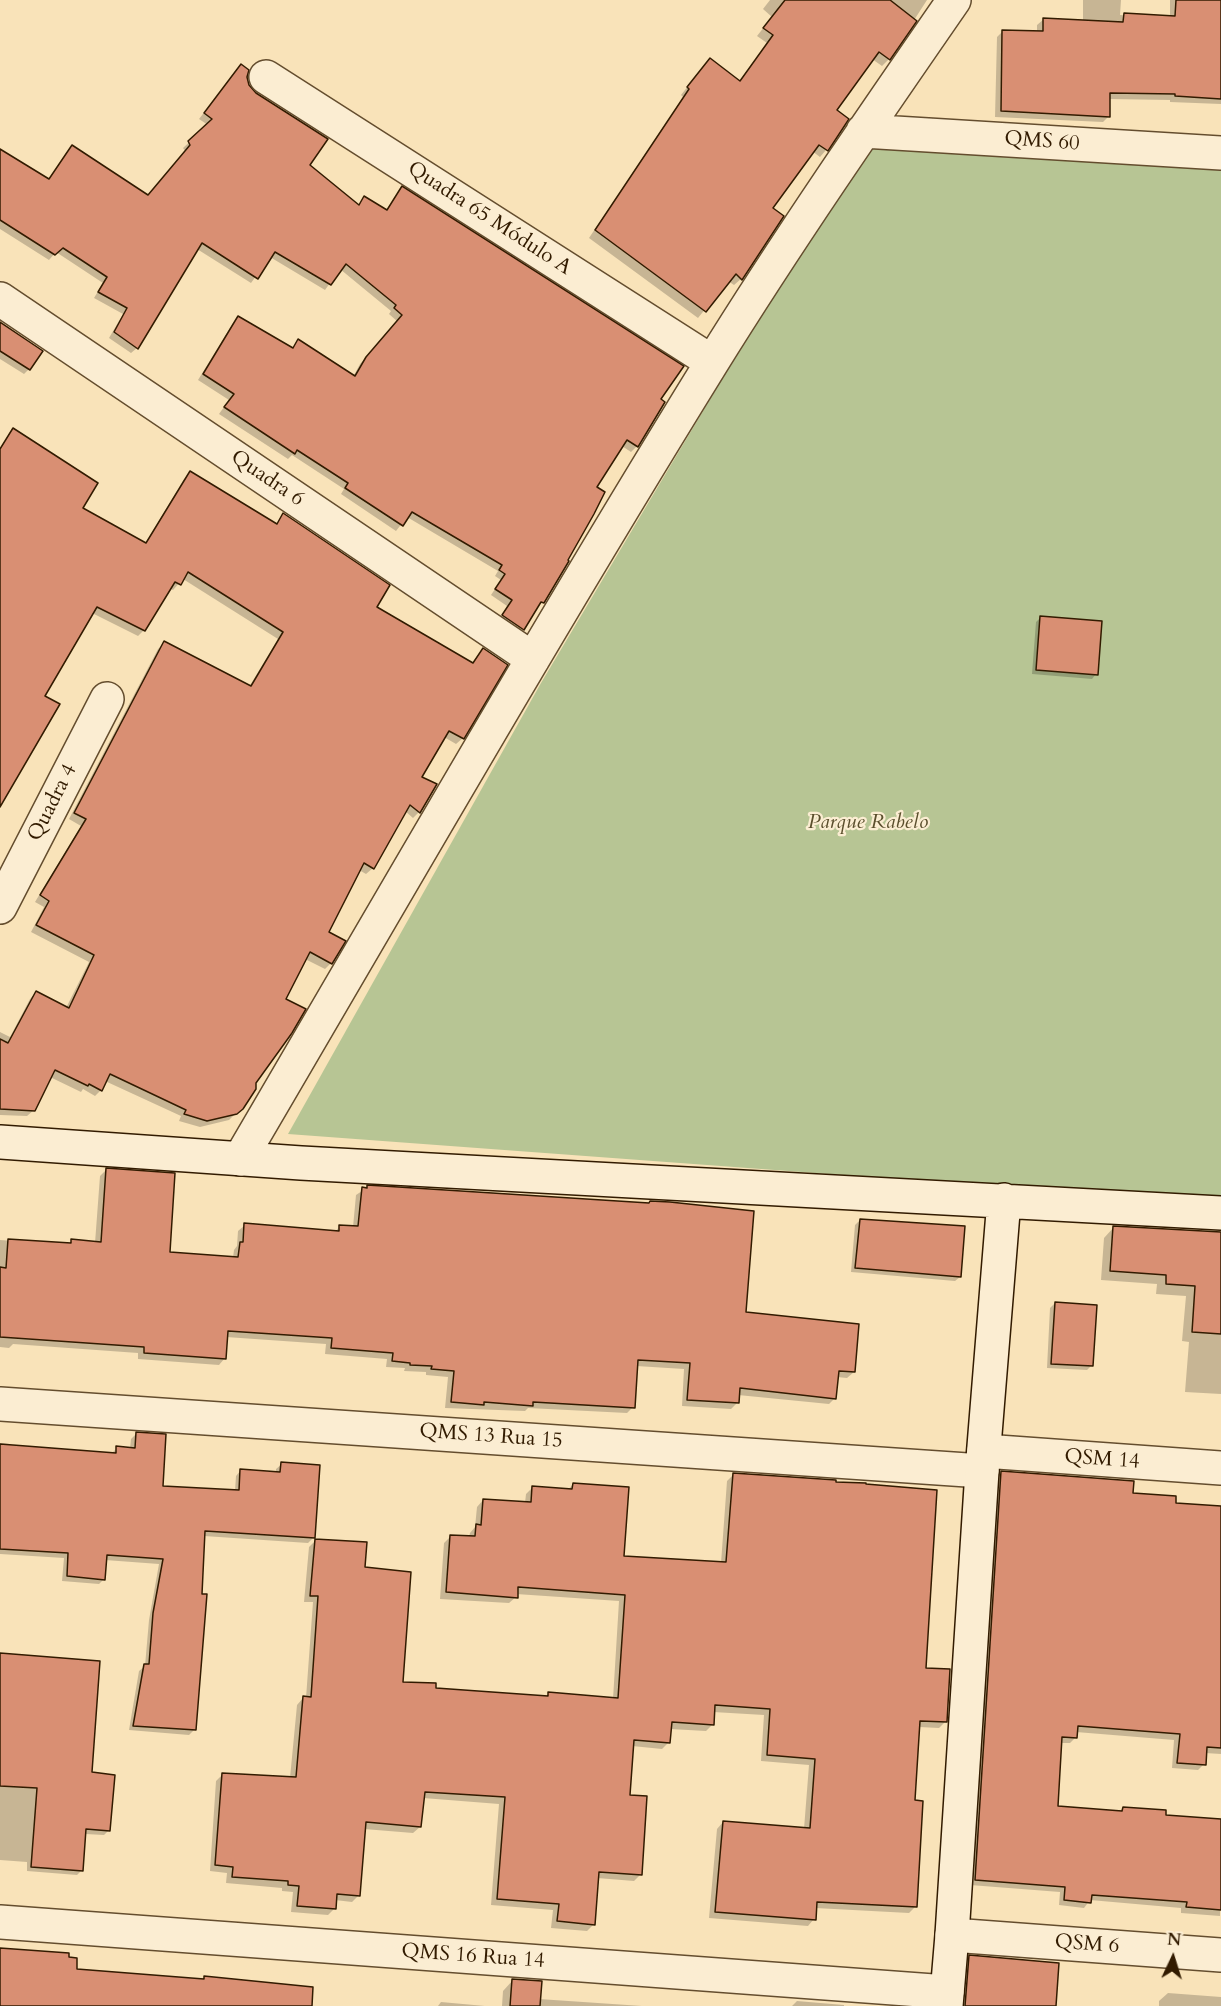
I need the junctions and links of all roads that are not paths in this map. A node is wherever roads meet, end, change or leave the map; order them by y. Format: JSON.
{"nodes":[{"id":1,"x":954,"y":0,"type":"edge"},
{"id":2,"x":266,"y":77,"type":"dead end"},
{"id":3,"x":863,"y":131,"type":"junction"},
{"id":4,"x":1221,"y":153,"type":"edge"},
{"id":5,"x":0,"y":299,"type":"edge"},
{"id":6,"x":712,"y":362,"type":"junction"},
{"id":7,"x":533,"y":659,"type":"junction"},
{"id":8,"x":107,"y":699,"type":"dead end"},
{"id":9,"x":0,"y":907,"type":"edge"},
{"id":10,"x":0,"y":1142,"type":"edge"},
{"id":11,"x":240,"y":1159,"type":"junction"},
{"id":12,"x":1004,"y":1200,"type":"junction"},
{"id":13,"x":1221,"y":1213,"type":"edge"},
{"id":14,"x":0,"y":1404,"type":"edge"},
{"id":15,"x":983,"y":1461,"type":"junction"},
{"id":16,"x":1221,"y":1468,"type":"edge"},
{"id":17,"x":0,"y":1922,"type":"edge"},
{"id":18,"x":952,"y":1935,"type":"junction"},
{"id":19,"x":1221,"y":1955,"type":"edge"},
{"id":20,"x":946,"y":1999,"type":"edge"}],
"edges":[{"from":1,"to":3,"type":"street"},
{"from":2,"to":6,"type":"street","name":"Quadra 65 Módulo A"},
{"from":3,"to":4,"type":"street","name":"QMS 60"},
{"from":3,"to":6,"type":"street"},
{"from":5,"to":7,"type":"street","name":"Quadra 6"},
{"from":6,"to":7,"type":"street"},
{"from":7,"to":11,"type":"street"},
{"from":8,"to":9,"type":"street","name":"Quadra 4"},
{"from":10,"to":11,"type":"street"},
{"from":11,"to":12,"type":"street"},
{"from":12,"to":13,"type":"street"},
{"from":12,"to":15,"type":"street"},
{"from":14,"to":15,"type":"street","name":"QMS 13 Rua 15"},
{"from":15,"to":16,"type":"street","name":"QSM 14"},
{"from":15,"to":18,"type":"street"},
{"from":17,"to":20,"type":"street","name":"QMS 16 Rua 14"},
{"from":18,"to":19,"type":"street","name":"QSM 6"},
{"from":18,"to":20,"type":"street"}]}
